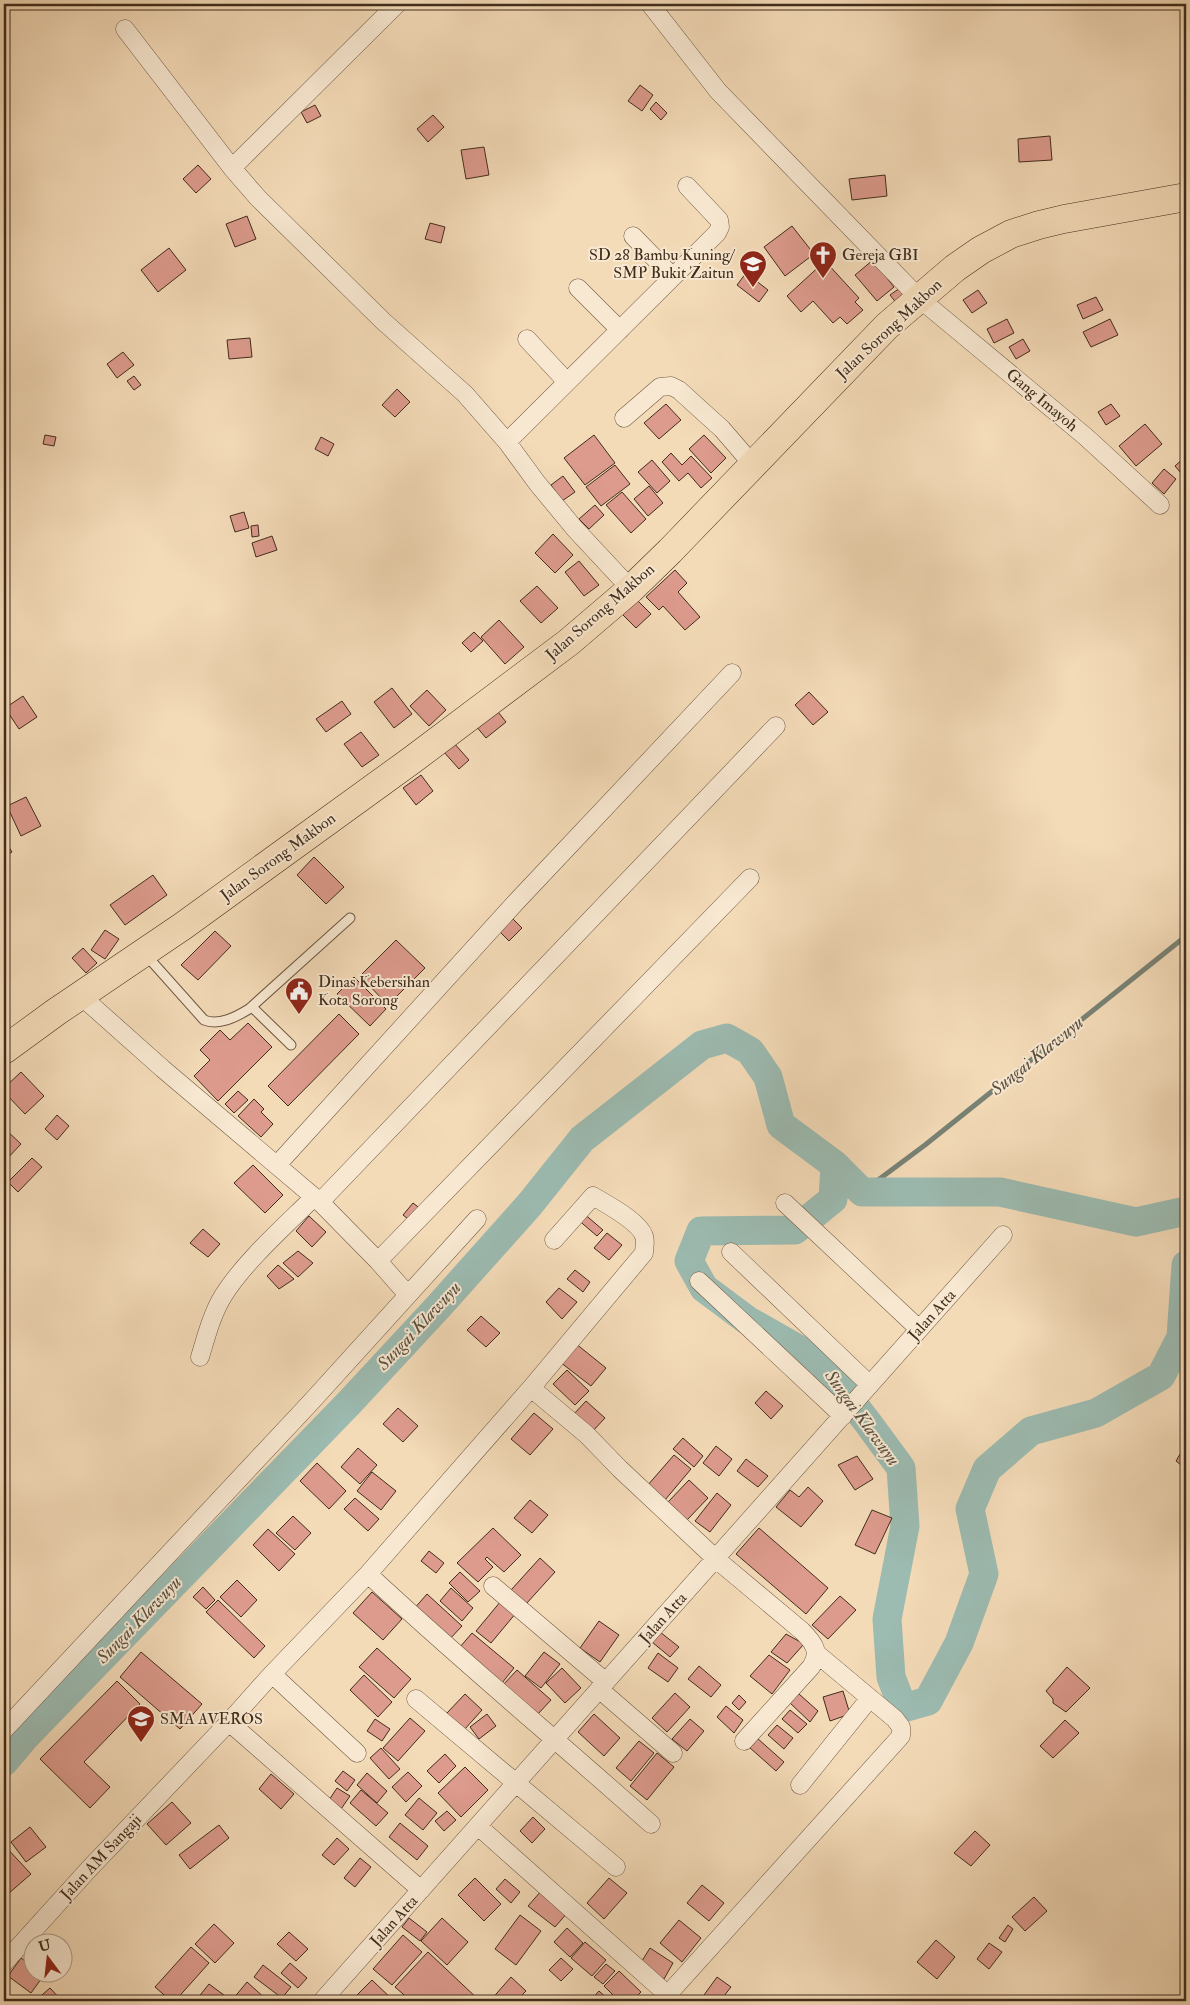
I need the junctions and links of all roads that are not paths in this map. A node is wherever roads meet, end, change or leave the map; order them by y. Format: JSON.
{"nodes":[{"id":1,"x":396,"y":4,"type":"edge"},
{"id":2,"x":650,"y":4,"type":"edge"},
{"id":3,"x":125,"y":29,"type":"dead end"},
{"id":4,"x":232,"y":168,"type":"junction"},
{"id":5,"x":687,"y":186,"type":"dead end"},
{"id":6,"x":1186,"y":197,"type":"edge"},
{"id":7,"x":633,"y":236,"type":"dead end"},
{"id":8,"x":673,"y":277,"type":"junction"},
{"id":9,"x":578,"y":288,"type":"dead end"},
{"id":10,"x":920,"y":299,"type":"junction"},
{"id":11,"x":620,"y":330,"type":"junction"},
{"id":12,"x":527,"y":339,"type":"dead end"},
{"id":13,"x":567,"y":382,"type":"junction"},
{"id":14,"x":624,"y":418,"type":"dead end"},
{"id":15,"x":507,"y":442,"type":"junction"},
{"id":16,"x":753,"y":465,"type":"junction"},
{"id":17,"x":1160,"y":505,"type":"dead end"},
{"id":18,"x":630,"y":589,"type":"junction"},
{"id":19,"x":732,"y":673,"type":"dead end"},
{"id":20,"x":776,"y":726,"type":"dead end"},
{"id":21,"x":750,"y":878,"type":"dead end"},
{"id":22,"x":350,"y":918,"type":"dead end"},
{"id":23,"x":144,"y":953,"type":"junction"},
{"id":24,"x":81,"y":996,"type":"junction"},
{"id":25,"x":252,"y":1007,"type":"junction"},
{"id":26,"x":291,"y":1045,"type":"dead end"},
{"id":27,"x":4,"y":1050,"type":"edge"},
{"id":28,"x":277,"y":1165,"type":"junction"},
{"id":29,"x":317,"y":1199,"type":"junction"},
{"id":30,"x":785,"y":1203,"type":"dead end"},
{"id":31,"x":476,"y":1219,"type":"dead end"},
{"id":32,"x":1003,"y":1235,"type":"dead end"},
{"id":33,"x":554,"y":1240,"type":"dead end"},
{"id":34,"x":731,"y":1252,"type":"dead end"},
{"id":35,"x":378,"y":1261,"type":"junction"},
{"id":36,"x":699,"y":1281,"type":"dead end"},
{"id":37,"x":408,"y":1295,"type":"junction"},
{"id":38,"x":920,"y":1329,"type":"junction"},
{"id":39,"x":200,"y":1357,"type":"dead end"},
{"id":40,"x":870,"y":1385,"type":"junction"},
{"id":41,"x":531,"y":1388,"type":"junction"},
{"id":42,"x":842,"y":1416,"type":"junction"},
{"id":43,"x":716,"y":1559,"type":"junction"},
{"id":44,"x":368,"y":1574,"type":"junction"},
{"id":45,"x":493,"y":1586,"type":"dead end"},
{"id":46,"x":816,"y":1652,"type":"junction"},
{"id":47,"x":272,"y":1674,"type":"junction"},
{"id":48,"x":602,"y":1686,"type":"junction"},
{"id":49,"x":870,"y":1698,"type":"junction"},
{"id":50,"x":416,"y":1699,"type":"dead end"},
{"id":51,"x":229,"y":1722,"type":"junction"},
{"id":52,"x":4,"y":1730,"type":"edge"},
{"id":53,"x":556,"y":1738,"type":"junction"},
{"id":54,"x":744,"y":1741,"type":"dead end"},
{"id":55,"x":357,"y":1753,"type":"dead end"},
{"id":56,"x":673,"y":1753,"type":"dead end"},
{"id":57,"x":515,"y":1784,"type":"junction"},
{"id":58,"x":800,"y":1785,"type":"dead end"},
{"id":59,"x":651,"y":1824,"type":"dead end"},
{"id":60,"x":478,"y":1826,"type":"junction"},
{"id":61,"x":616,"y":1867,"type":"dead end"},
{"id":62,"x":421,"y":1890,"type":"junction"},
{"id":63,"x":4,"y":1963,"type":"edge"},
{"id":64,"x":665,"y":1998,"type":"edge"},
{"id":65,"x":322,"y":2001,"type":"edge"}],
"edges":[{"from":1,"to":4,"type":"street"},
{"from":2,"to":10,"type":"street","name":"Gang Imayoh"},
{"from":3,"to":4,"type":"street"},
{"from":4,"to":15,"type":"street"},
{"from":5,"to":8,"type":"street"},
{"from":6,"to":10,"type":"highway","name":"Jalan Sorong Makbon"},
{"from":7,"to":8,"type":"street"},
{"from":8,"to":11,"type":"street"},
{"from":9,"to":11,"type":"street"},
{"from":10,"to":16,"type":"highway","name":"Jalan Sorong Makbon"},
{"from":10,"to":17,"type":"street","name":"Gang Imayoh"},
{"from":11,"to":13,"type":"street"},
{"from":12,"to":13,"type":"street"},
{"from":13,"to":15,"type":"street"},
{"from":14,"to":16,"type":"street"},
{"from":15,"to":18,"type":"street"},
{"from":16,"to":18,"type":"highway","name":"Jalan Sorong Makbon"},
{"from":18,"to":23,"type":"highway","name":"Jalan Sorong Makbon"},
{"from":19,"to":28,"type":"street"},
{"from":20,"to":29,"type":"street"},
{"from":21,"to":35,"type":"street"},
{"from":22,"to":25,"type":"lane"},
{"from":23,"to":24,"type":"highway","name":"Jalan Sorong Makbon"},
{"from":23,"to":25,"type":"lane"},
{"from":24,"to":27,"type":"highway","name":"Jalan Sorong Makbon"},
{"from":24,"to":28,"type":"street"},
{"from":25,"to":26,"type":"lane"},
{"from":28,"to":29,"type":"street"},
{"from":29,"to":35,"type":"street"},
{"from":29,"to":39,"type":"street"},
{"from":30,"to":38,"type":"street"},
{"from":31,"to":37,"type":"street"},
{"from":32,"to":38,"type":"street","name":"Jalan Atta"},
{"from":33,"to":41,"type":"street","name":"Jalan AM Sangaji"},
{"from":34,"to":40,"type":"street"},
{"from":35,"to":37,"type":"street"},
{"from":36,"to":42,"type":"street"},
{"from":37,"to":52,"type":"street"},
{"from":38,"to":40,"type":"street","name":"Jalan Atta"},
{"from":40,"to":42,"type":"street","name":"Jalan Atta"},
{"from":41,"to":43,"type":"street"},
{"from":41,"to":44,"type":"street","name":"Jalan AM Sangaji"},
{"from":42,"to":43,"type":"street","name":"Jalan Atta"},
{"from":43,"to":46,"type":"street"},
{"from":43,"to":48,"type":"street","name":"Jalan Atta"},
{"from":44,"to":47,"type":"street","name":"Jalan AM Sangaji"},
{"from":44,"to":53,"type":"street"},
{"from":45,"to":48,"type":"street"},
{"from":46,"to":49,"type":"street"},
{"from":46,"to":54,"type":"street"},
{"from":47,"to":51,"type":"street","name":"Jalan AM Sangaji"},
{"from":47,"to":55,"type":"street"},
{"from":48,"to":53,"type":"street","name":"Jalan Atta"},
{"from":48,"to":56,"type":"street"},
{"from":49,"to":58,"type":"street"},
{"from":49,"to":64,"type":"street"},
{"from":50,"to":57,"type":"street"},
{"from":51,"to":62,"type":"street"},
{"from":51,"to":63,"type":"street","name":"Jalan AM Sangaji"},
{"from":53,"to":57,"type":"street","name":"Jalan Atta"},
{"from":53,"to":59,"type":"street"},
{"from":57,"to":60,"type":"street","name":"Jalan Atta"},
{"from":57,"to":61,"type":"street"},
{"from":60,"to":62,"type":"street","name":"Jalan Atta"},
{"from":60,"to":64,"type":"street"},
{"from":62,"to":65,"type":"street","name":"Jalan Atta"}]}
